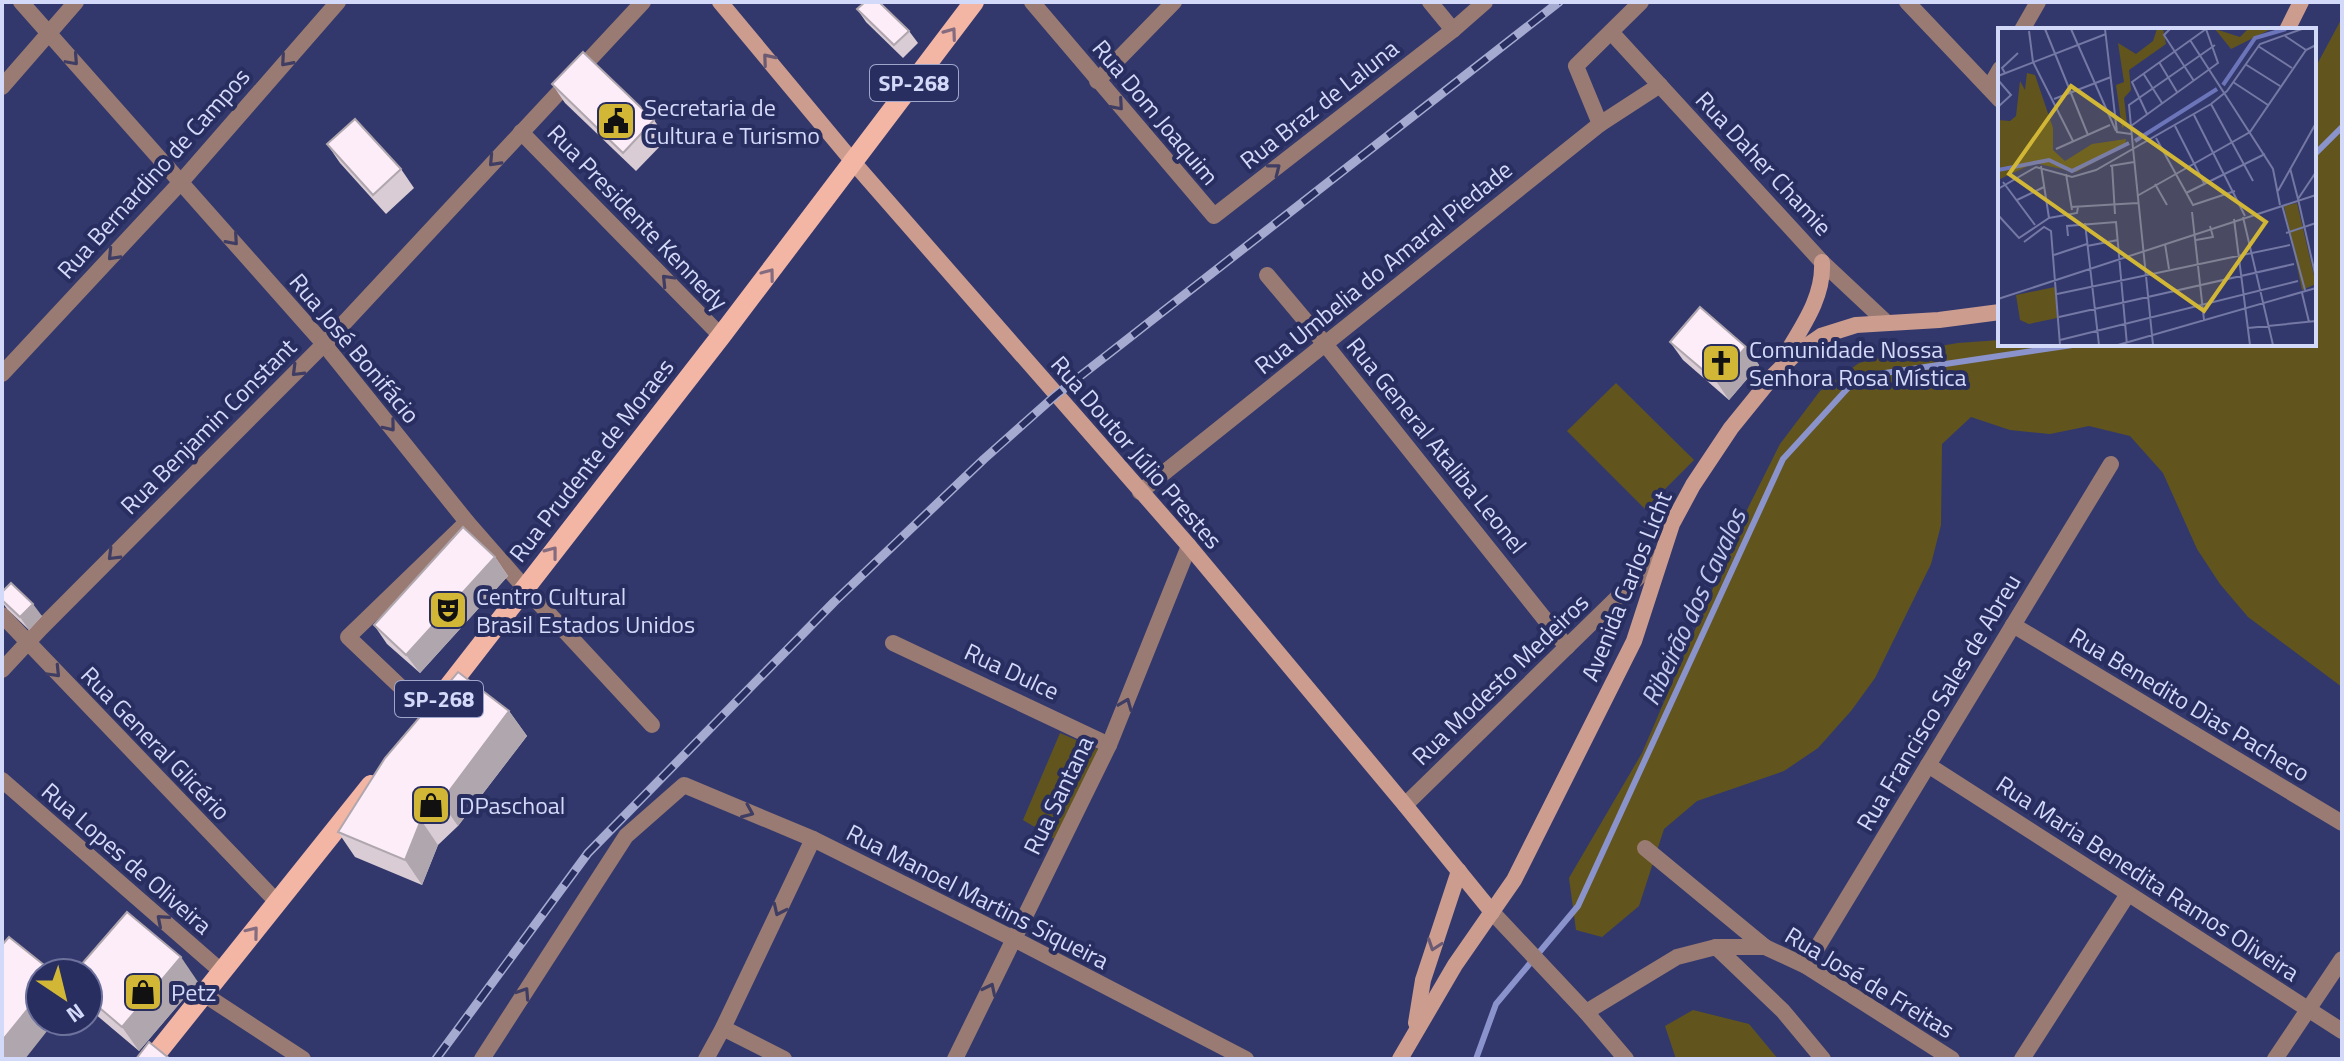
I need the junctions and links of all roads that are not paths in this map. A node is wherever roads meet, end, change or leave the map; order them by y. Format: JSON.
{"nodes":[{"id":1,"x":21,"y":2,"type":"edge"},
{"id":2,"x":76,"y":2,"type":"edge"},
{"id":3,"x":338,"y":2,"type":"edge"},
{"id":4,"x":643,"y":2,"type":"edge"},
{"id":5,"x":720,"y":2,"type":"edge"},
{"id":6,"x":974,"y":2,"type":"edge"},
{"id":7,"x":1032,"y":2,"type":"edge"},
{"id":8,"x":1174,"y":2,"type":"edge"},
{"id":9,"x":1430,"y":2,"type":"edge"},
{"id":10,"x":1485,"y":2,"type":"edge"},
{"id":11,"x":1641,"y":2,"type":"edge"},
{"id":12,"x":1907,"y":2,"type":"edge"},
{"id":13,"x":2038,"y":2,"type":"edge"},
{"id":14,"x":2301,"y":2,"type":"edge"},
{"id":15,"x":2023,"y":28,"type":"edge"},
{"id":16,"x":2288,"y":28,"type":"edge"},
{"id":17,"x":1453,"y":30,"type":"junction"},
{"id":18,"x":1611,"y":32,"type":"junction"},
{"id":19,"x":49,"y":33,"type":"junction"},
{"id":20,"x":1097,"y":81,"type":"junction"},
{"id":21,"x":1660,"y":85,"type":"junction"},
{"id":22,"x":2,"y":87,"type":"edge"},
{"id":23,"x":1995,"y":94,"type":"edge"},
{"id":24,"x":1600,"y":124,"type":"junction"},
{"id":25,"x":521,"y":132,"type":"junction"},
{"id":26,"x":854,"y":163,"type":"junction"},
{"id":27,"x":181,"y":182,"type":"junction"},
{"id":28,"x":1214,"y":216,"type":"joint"},
{"id":29,"x":1822,"y":262,"type":"junction"},
{"id":30,"x":1267,"y":275,"type":"dead end"},
{"id":31,"x":1998,"y":312,"type":"edge"},
{"id":32,"x":1886,"y":322,"type":"junction"},
{"id":33,"x":721,"y":336,"type":"junction"},
{"id":34,"x":324,"y":344,"type":"junction"},
{"id":35,"x":1325,"y":344,"type":"junction"},
{"id":36,"x":2,"y":374,"type":"edge"},
{"id":37,"x":1774,"y":375,"type":"junction"},
{"id":38,"x":2111,"y":464,"type":"dead end"},
{"id":39,"x":1140,"y":492,"type":"junction"},
{"id":40,"x":467,"y":522,"type":"junction"},
{"id":41,"x":1189,"y":546,"type":"junction"},
{"id":42,"x":1662,"y":554,"type":"junction"},
{"id":43,"x":524,"y":587,"type":"junction"},
{"id":44,"x":2,"y":615,"type":"edge"},
{"id":45,"x":2013,"y":625,"type":"junction"},
{"id":46,"x":27,"y":643,"type":"junction"},
{"id":47,"x":893,"y":643,"type":"dead end"},
{"id":48,"x":1567,"y":647,"type":"junction"},
{"id":49,"x":2,"y":670,"type":"edge"},
{"id":50,"x":424,"y":718,"type":"joint"},
{"id":51,"x":652,"y":725,"type":"dead end"},
{"id":52,"x":1109,"y":745,"type":"junction"},
{"id":53,"x":1928,"y":765,"type":"junction"},
{"id":54,"x":381,"y":772,"type":"edge"},
{"id":55,"x":2,"y":780,"type":"edge"},
{"id":56,"x":1405,"y":805,"type":"junction"},
{"id":57,"x":2342,"y":823,"type":"edge"},
{"id":58,"x":813,"y":839,"type":"junction"},
{"id":59,"x":1645,"y":848,"type":"dead end"},
{"id":60,"x":1459,"y":871,"type":"junction"},
{"id":61,"x":2128,"y":894,"type":"junction"},
{"id":62,"x":277,"y":902,"type":"junction"},
{"id":63,"x":1492,"y":912,"type":"junction"},
{"id":64,"x":1014,"y":939,"type":"junction"},
{"id":65,"x":1716,"y":947,"type":"junction"},
{"id":66,"x":1765,"y":947,"type":"junction"},
{"id":67,"x":2342,"y":959,"type":"edge"},
{"id":68,"x":1806,"y":966,"type":"junction"},
{"id":69,"x":221,"y":971,"type":"junction"},
{"id":70,"x":202,"y":993,"type":"junction"},
{"id":71,"x":2308,"y":1010,"type":"junction"},
{"id":72,"x":1586,"y":1012,"type":"junction"},
{"id":73,"x":723,"y":1028,"type":"junction"},
{"id":74,"x":2342,"y":1031,"type":"edge"},
{"id":75,"x":1414,"y":1034,"type":"junction"},
{"id":76,"x":152,"y":1059,"type":"edge"},
{"id":77,"x":303,"y":1059,"type":"edge"},
{"id":78,"x":482,"y":1059,"type":"edge"},
{"id":79,"x":706,"y":1059,"type":"edge"},
{"id":80,"x":784,"y":1059,"type":"edge"},
{"id":81,"x":955,"y":1059,"type":"edge"},
{"id":82,"x":1246,"y":1059,"type":"edge"},
{"id":83,"x":1400,"y":1059,"type":"edge"},
{"id":84,"x":1626,"y":1059,"type":"edge"},
{"id":85,"x":1823,"y":1059,"type":"edge"},
{"id":86,"x":1952,"y":1059,"type":"edge"},
{"id":87,"x":2022,"y":1059,"type":"edge"},
{"id":88,"x":2275,"y":1059,"type":"edge"}],
"edges":[{"from":1,"to":19,"type":"street","name":"Rua José Bonifácio"},
{"from":2,"to":19,"type":"street"},
{"from":3,"to":27,"type":"street","name":"Rua Bernardino de Campos","one_way":true},
{"from":4,"to":25,"type":"street","name":"Rua Benjamin Constant"},
{"from":26,"to":5,"type":"main road","name":"Rua Doutor Júlio Prestes","one_way":true},
{"from":26,"to":6,"type":"main road","name":"Rua Prudente de Moraes","number":"SP-268","one_way":true},
{"from":7,"to":20,"type":"street","name":"Rua Dom Joaquim"},
{"from":8,"to":20,"type":"street"},
{"from":9,"to":17,"type":"street"},
{"from":10,"to":17,"type":"street","name":"Rua Braz de Laluna"},
{"from":11,"to":18,"type":"street"},
{"from":12,"to":23,"type":"street"},
{"from":13,"to":15,"type":"street"},
{"from":14,"to":16,"type":"main road"},
{"from":28,"to":17,"type":"street","name":"Rua Braz de Laluna","one_way":true},
{"from":18,"to":21,"type":"street","name":"Rua Daher Chamie"},
{"from":18,"to":24,"type":"street"},
{"from":19,"to":22,"type":"street"},
{"from":19,"to":27,"type":"street","name":"Rua José Bonifácio","one_way":true},
{"from":20,"to":28,"type":"street","name":"Rua Dom Joaquim","one_way":true},
{"from":21,"to":24,"type":"street","name":"Rua Umbelia do Amaral Piedade"},
{"from":21,"to":29,"type":"street","name":"Rua Daher Chamie"},
{"from":24,"to":35,"type":"street","name":"Rua Umbelia do Amaral Piedade"},
{"from":33,"to":25,"type":"street","name":"Rua Presidente Kennedy","one_way":true},
{"from":25,"to":34,"type":"street","name":"Rua Benjamin Constant","one_way":true},
{"from":33,"to":26,"type":"main road","name":"Rua Prudente de Moraes","number":"SP-268","one_way":true},
{"from":26,"to":39,"type":"main road","name":"Rua Doutor Júlio Prestes"},
{"from":27,"to":34,"type":"street","name":"Rua José Bonifácio","one_way":true},
{"from":27,"to":36,"type":"street","name":"Rua Bernardino de Campos","one_way":true},
{"from":29,"to":32,"type":"street","name":"Rua Daher Chamie"},
{"from":29,"to":37,"type":"main road"},
{"from":30,"to":35,"type":"street","name":"Rua General Ataliba Leonel"},
{"from":31,"to":32,"type":"main road","name":"Avenida Carlos Licht"},
{"from":32,"to":37,"type":"main road","name":"Avenida Carlos Licht"},
{"from":43,"to":33,"type":"main road","name":"Rua Prudente de Moraes","number":"SP-268","one_way":true},
{"from":34,"to":40,"type":"street","name":"Rua José Bonifácio","one_way":true},
{"from":34,"to":46,"type":"street","name":"Rua Benjamin Constant","one_way":true},
{"from":35,"to":39,"type":"street","name":"Rua Umbelia do Amaral Piedade"},
{"from":35,"to":48,"type":"street","name":"Rua General Ataliba Leonel"},
{"from":37,"to":42,"type":"main road","name":"Avenida Carlos Licht"},
{"from":38,"to":45,"type":"street","name":"Rua Francisco Sales de Abreu"},
{"from":39,"to":41,"type":"main road","name":"Rua Doutor Júlio Prestes"},
{"from":40,"to":43,"type":"street","name":"Rua José Bonifácio"},
{"from":40,"to":50,"type":"street"},
{"from":52,"to":41,"type":"street","name":"Rua Santana","one_way":true},
{"from":41,"to":56,"type":"main road","name":"Rua Doutor Júlio Prestes"},
{"from":42,"to":48,"type":"street","name":"Rua Modesto Medeiros"},
{"from":42,"to":63,"type":"main road","name":"Avenida Carlos Licht"},
{"from":43,"to":50,"type":"main road","name":"Rua Prudente de Moraes","number":"SP-268"},
{"from":43,"to":51,"type":"street","name":"Rua José Bonifácio"},
{"from":44,"to":46,"type":"street","name":"Rua General Glicério"},
{"from":45,"to":53,"type":"street","name":"Rua Francisco Sales de Abreu"},
{"from":45,"to":57,"type":"street","name":"Rua Benedito Dias Pacheco"},
{"from":46,"to":49,"type":"street","name":"Rua Benjamin Constant"},
{"from":46,"to":62,"type":"street","name":"Rua General Glicério","one_way":true},
{"from":47,"to":52,"type":"street","name":"Rua Dulce"},
{"from":48,"to":56,"type":"street","name":"Rua Modesto Medeiros"},
{"from":52,"to":64,"type":"street","name":"Rua Santana"},
{"from":53,"to":61,"type":"street","name":"Rua Maria Benedita Ramos Oliveira"},
{"from":53,"to":68,"type":"street","name":"Rua Francisco Sales de Abreu"},
{"from":54,"to":62,"type":"main road"},
{"from":69,"to":55,"type":"street","name":"Rua Lopes de Oliveira","one_way":true},
{"from":56,"to":60,"type":"main road","name":"Rua Doutor Júlio Prestes"},
{"from":58,"to":64,"type":"street","name":"Rua Manoel Martins Siqueira"},
{"from":58,"to":73,"type":"street","one_way":true},
{"from":78,"to":58,"type":"street","name":"Rua Manoel Martins Siqueira","one_way":true},
{"from":59,"to":66,"type":"street"},
{"from":60,"to":63,"type":"main road","name":"Rua Doutor Júlio Prestes"},
{"from":60,"to":75,"type":"main road","one_way":true},
{"from":61,"to":71,"type":"street","name":"Rua Maria Benedita Ramos Oliveira"},
{"from":61,"to":87,"type":"street"},
{"from":69,"to":62,"type":"main road","one_way":true},
{"from":63,"to":72,"type":"street","name":"Rua Doutor Júlio Prestes"},
{"from":63,"to":75,"type":"main road","name":"Avenida Carlos Licht"},
{"from":81,"to":64,"type":"street","name":"Rua Santana","one_way":true},
{"from":64,"to":82,"type":"street","name":"Rua Manoel Martins Siqueira"},
{"from":65,"to":66,"type":"street","name":"Rua José de Freitas"},
{"from":65,"to":72,"type":"street","name":"Rua José de Freitas"},
{"from":65,"to":85,"type":"street"},
{"from":66,"to":68,"type":"street","name":"Rua José de Freitas"},
{"from":67,"to":71,"type":"street"},
{"from":68,"to":86,"type":"street","name":"Rua José de Freitas"},
{"from":69,"to":70,"type":"main road"},
{"from":70,"to":76,"type":"main road"},
{"from":70,"to":77,"type":"street"},
{"from":71,"to":74,"type":"street","name":"Rua Maria Benedita Ramos Oliveira"},
{"from":71,"to":88,"type":"street"},
{"from":72,"to":84,"type":"street","name":"Rua Doutor Júlio Prestes"},
{"from":73,"to":79,"type":"street"},
{"from":73,"to":80,"type":"street"},
{"from":75,"to":83,"type":"main road","name":"Avenida Carlos Licht"}]}
